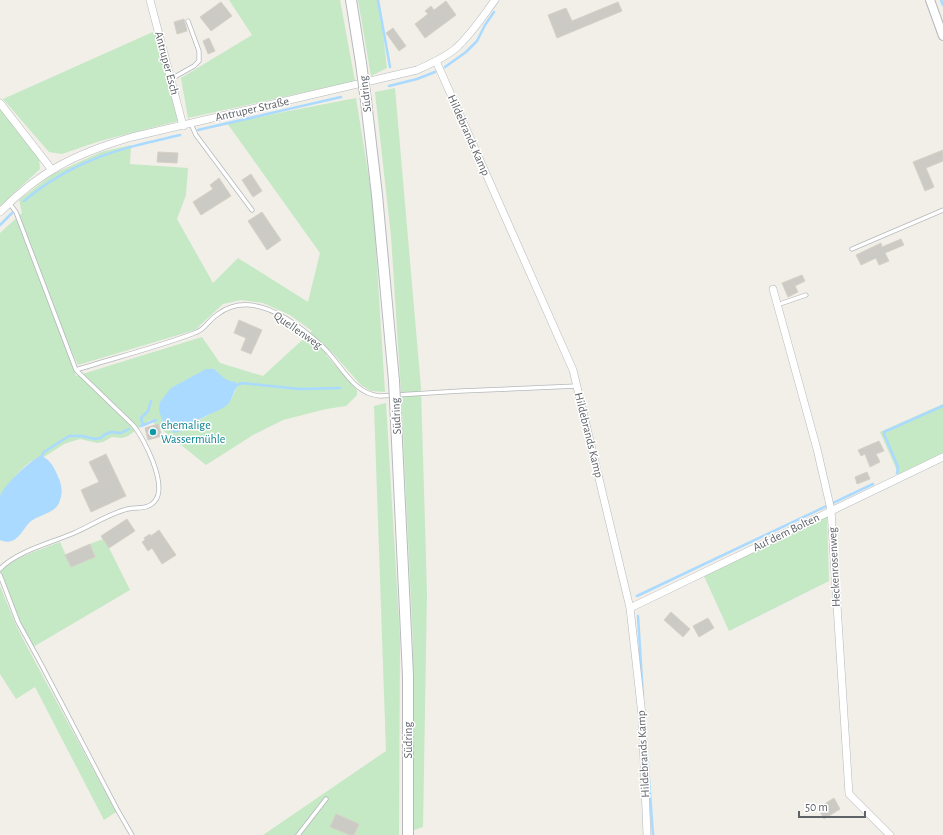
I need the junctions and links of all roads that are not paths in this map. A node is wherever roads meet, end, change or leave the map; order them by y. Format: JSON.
{"nodes":[{"id":1,"x":150,"y":0,"type":"edge"},
{"id":2,"x":351,"y":0,"type":"edge"},
{"id":3,"x":495,"y":0,"type":"edge"},
{"id":4,"x":930,"y":0,"type":"edge"},
{"id":5,"x":188,"y":21,"type":"dead end"},
{"id":6,"x":942,"y":33,"type":"edge"},
{"id":7,"x":436,"y":61,"type":"junction"},
{"id":8,"x":171,"y":78,"type":"junction"},
{"id":9,"x":0,"y":103,"type":"edge"},
{"id":10,"x":187,"y":125,"type":"junction"},
{"id":11,"x":52,"y":170,"type":"junction"},
{"id":12,"x":9,"y":203,"type":"junction"},
{"id":13,"x":252,"y":210,"type":"dead end"},
{"id":14,"x":943,"y":210,"type":"edge"},
{"id":15,"x":0,"y":212,"type":"edge"},
{"id":16,"x":852,"y":250,"type":"dead end"},
{"id":17,"x":773,"y":289,"type":"dead end"},
{"id":18,"x":806,"y":294,"type":"dead end"},
{"id":19,"x":778,"y":304,"type":"junction"},
{"id":20,"x":76,"y":370,"type":"junction"},
{"id":21,"x":577,"y":386,"type":"junction"},
{"id":22,"x":943,"y":457,"type":"edge"},
{"id":23,"x":831,"y":510,"type":"junction"},
{"id":24,"x":0,"y":569,"type":"edge"},
{"id":25,"x":0,"y":575,"type":"edge"},
{"id":26,"x":630,"y":608,"type":"junction"},
{"id":27,"x":326,"y":799,"type":"dead end"},
{"id":28,"x":132,"y":835,"type":"edge"},
{"id":29,"x":298,"y":835,"type":"edge"},
{"id":30,"x":408,"y":835,"type":"edge"},
{"id":31,"x":647,"y":835,"type":"edge"},
{"id":32,"x":890,"y":835,"type":"edge"}],
"edges":[{"from":1,"to":8,"type":"street","name":"Antruper Esch"},
{"from":2,"to":30,"type":"main road","name":"Südring","bridge":true},
{"from":3,"to":7,"type":"street","name":"Antruper Straße"},
{"from":4,"to":6,"type":"street"},
{"from":5,"to":8,"type":"lane"},
{"from":7,"to":10,"type":"street","name":"Antruper Straße"},
{"from":7,"to":21,"type":"street","name":"Hildebrands Kamp"},
{"from":8,"to":10,"type":"street","name":"Antruper Esch"},
{"from":9,"to":11,"type":"street"},
{"from":10,"to":11,"type":"street","name":"Antruper Straße"},
{"from":10,"to":13,"type":"lane"},
{"from":11,"to":12,"type":"street","name":"Antruper Straße"},
{"from":12,"to":15,"type":"street","name":"Antruper Straße"},
{"from":12,"to":20,"type":"lane"},
{"from":14,"to":16,"type":"lane"},
{"from":17,"to":19,"type":"street","name":"Heckenrosenweg"},
{"from":18,"to":19,"type":"lane"},
{"from":19,"to":23,"type":"street","name":"Heckenrosenweg"},
{"from":20,"to":21,"type":"lane","name":"Quellenweg"},
{"from":20,"to":24,"type":"lane"},
{"from":21,"to":26,"type":"street","name":"Hildebrands Kamp"},
{"from":22,"to":23,"type":"street","name":"Auf dem Bolten"},
{"from":23,"to":26,"type":"street","name":"Auf dem Bolten"},
{"from":23,"to":32,"type":"street","name":"Heckenrosenweg"},
{"from":25,"to":28,"type":"lane"},
{"from":26,"to":31,"type":"street","name":"Hildebrands Kamp"},
{"from":27,"to":29,"type":"lane"}]}
